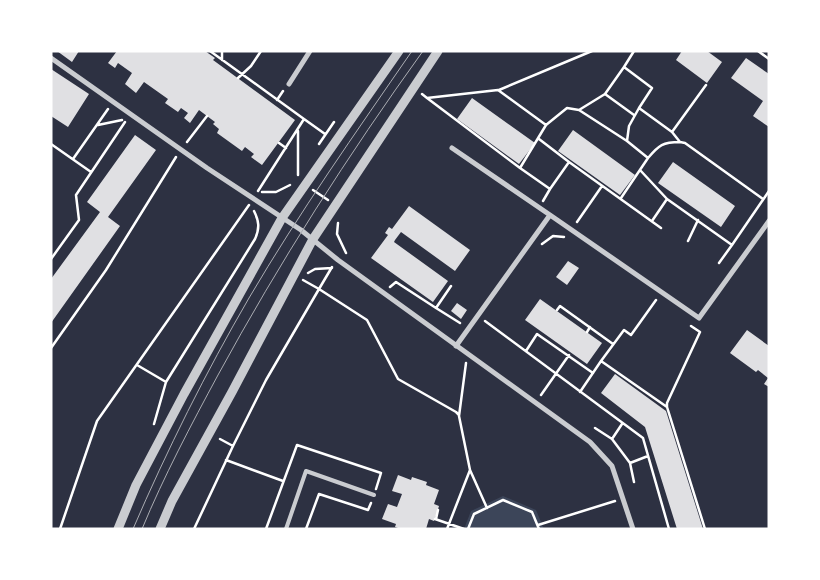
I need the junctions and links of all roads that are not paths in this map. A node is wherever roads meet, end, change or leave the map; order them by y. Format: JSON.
{"nodes":[{"id":1,"x":310,"y":51,"type":"edge"},
{"id":2,"x":399,"y":51,"type":"edge"},
{"id":3,"x":438,"y":51,"type":"edge"},
{"id":4,"x":51,"y":58,"type":"edge"},
{"id":5,"x":288,"y":84,"type":"dead end"},
{"id":6,"x":452,"y":148,"type":"dead end"},
{"id":7,"x":550,"y":214,"type":"junction"},
{"id":8,"x":282,"y":218,"type":"junction"},
{"id":9,"x":769,"y":221,"type":"edge"},
{"id":10,"x":313,"y":239,"type":"junction"},
{"id":11,"x":456,"y":346,"type":"junction"},
{"id":12,"x":374,"y":495,"type":"dead end"},
{"id":13,"x":118,"y":529,"type":"edge"},
{"id":14,"x":160,"y":529,"type":"edge"},
{"id":15,"x":286,"y":529,"type":"edge"},
{"id":16,"x":633,"y":529,"type":"edge"}],
"edges":[{"from":1,"to":5,"type":"street"},
{"from":2,"to":8,"type":"street"},
{"from":3,"to":10,"type":"street"},
{"from":4,"to":8,"type":"street"},
{"from":6,"to":7,"type":"street"},
{"from":7,"to":9,"type":"street"},
{"from":7,"to":11,"type":"street"},
{"from":8,"to":10,"type":"street"},
{"from":8,"to":13,"type":"street"},
{"from":10,"to":11,"type":"street"},
{"from":10,"to":14,"type":"street"},
{"from":11,"to":16,"type":"street"},
{"from":12,"to":15,"type":"lane"}]}
